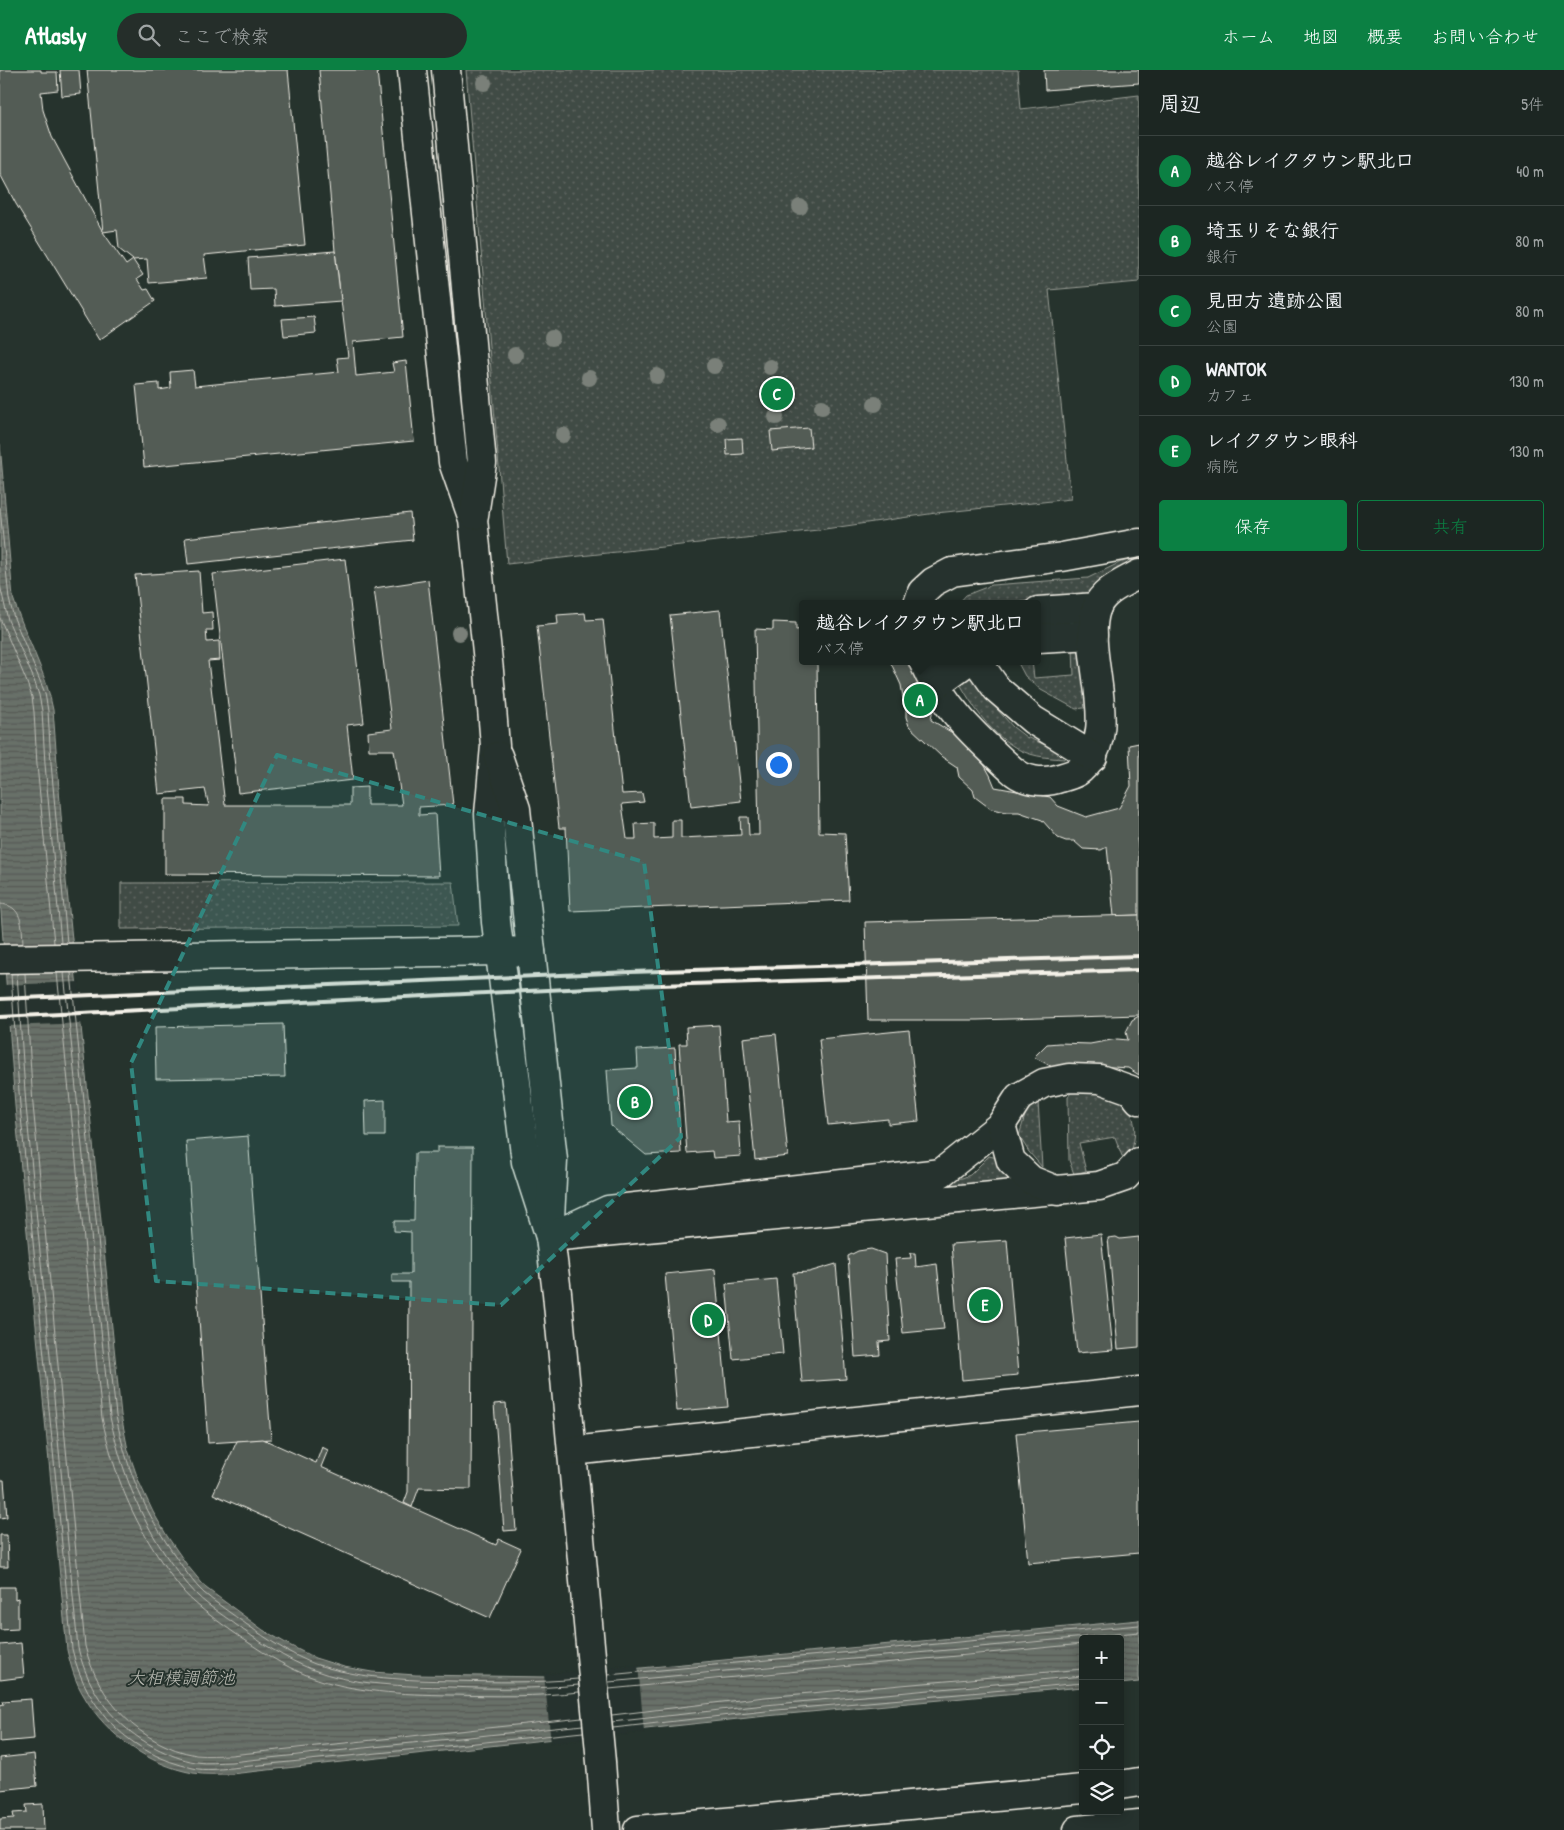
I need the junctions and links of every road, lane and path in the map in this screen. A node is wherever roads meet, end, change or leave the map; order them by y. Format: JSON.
{"nodes":[{"id":1,"x":412,"y":70,"type":"edge"},
{"id":2,"x":446,"y":70,"type":"edge"},
{"id":3,"x":473,"y":519,"type":"junction"},
{"id":4,"x":1139,"y":543,"type":"edge"},
{"id":5,"x":1139,"y":574,"type":"edge"},
{"id":6,"x":919,"y":600,"type":"edge"},
{"id":7,"x":1097,"y":607,"type":"junction"},
{"id":8,"x":1041,"y":611,"type":"edge"},
{"id":9,"x":1093,"y":635,"type":"junction"},
{"id":10,"x":1041,"y":638,"type":"edge"},
{"id":11,"x":955,"y":665,"type":"edge"},
{"id":12,"x":980,"y":665,"type":"edge"},
{"id":13,"x":929,"y":673,"type":"edge"},
{"id":14,"x":495,"y":746,"type":"junction"},
{"id":15,"x":1093,"y":757,"type":"junction"},
{"id":16,"x":500,"y":951,"type":"junction"},
{"id":17,"x":531,"y":952,"type":"junction"},
{"id":18,"x":0,"y":959,"type":"edge"},
{"id":19,"x":1139,"y":1100,"type":"edge"},
{"id":20,"x":1001,"y":1125,"type":"junction"},
{"id":21,"x":1139,"y":1162,"type":"edge"},
{"id":22,"x":1059,"y":1191,"type":"junction"},
{"id":23,"x":550,"y":1237,"type":"junction"},
{"id":24,"x":1139,"y":1391,"type":"edge"},
{"id":25,"x":572,"y":1451,"type":"junction"},
{"id":26,"x":1139,"y":1782,"type":"edge"},
{"id":27,"x":1124,"y":1784,"type":"edge"},
{"id":28,"x":1079,"y":1789,"type":"edge"},
{"id":29,"x":1139,"y":1824,"type":"edge"},
{"id":30,"x":606,"y":1830,"type":"edge"},
{"id":31,"x":638,"y":1830,"type":"edge"},
{"id":32,"x":1078,"y":1830,"type":"edge"}],
"edges":[{"from":1,"to":3,"type":"street"},
{"from":2,"to":3,"type":"street"},
{"from":3,"to":14,"type":"street"},
{"from":4,"to":6,"type":"street"},
{"from":5,"to":7,"type":"street"},
{"from":7,"to":8,"type":"street"},
{"from":7,"to":9,"type":"street"},
{"from":9,"to":10,"type":"street"},
{"from":9,"to":15,"type":"street"},
{"from":11,"to":13,"type":"street"},
{"from":12,"to":15,"type":"street"},
{"from":13,"to":15,"type":"street"},
{"from":14,"to":16,"type":"street"},
{"from":14,"to":17,"type":"street"},
{"from":16,"to":17,"type":"street"},
{"from":16,"to":18,"type":"street"},
{"from":16,"to":23,"type":"street"},
{"from":17,"to":23,"type":"street"},
{"from":19,"to":20,"type":"street"},
{"from":20,"to":22,"type":"street"},
{"from":20,"to":23,"type":"street"},
{"from":21,"to":22,"type":"street"},
{"from":22,"to":23,"type":"street"},
{"from":23,"to":25,"type":"street"},
{"from":24,"to":25,"type":"street"},
{"from":25,"to":30,"type":"street"},
{"from":26,"to":27,"type":"street"},
{"from":28,"to":31,"type":"street"},
{"from":29,"to":32,"type":"street"}]}
